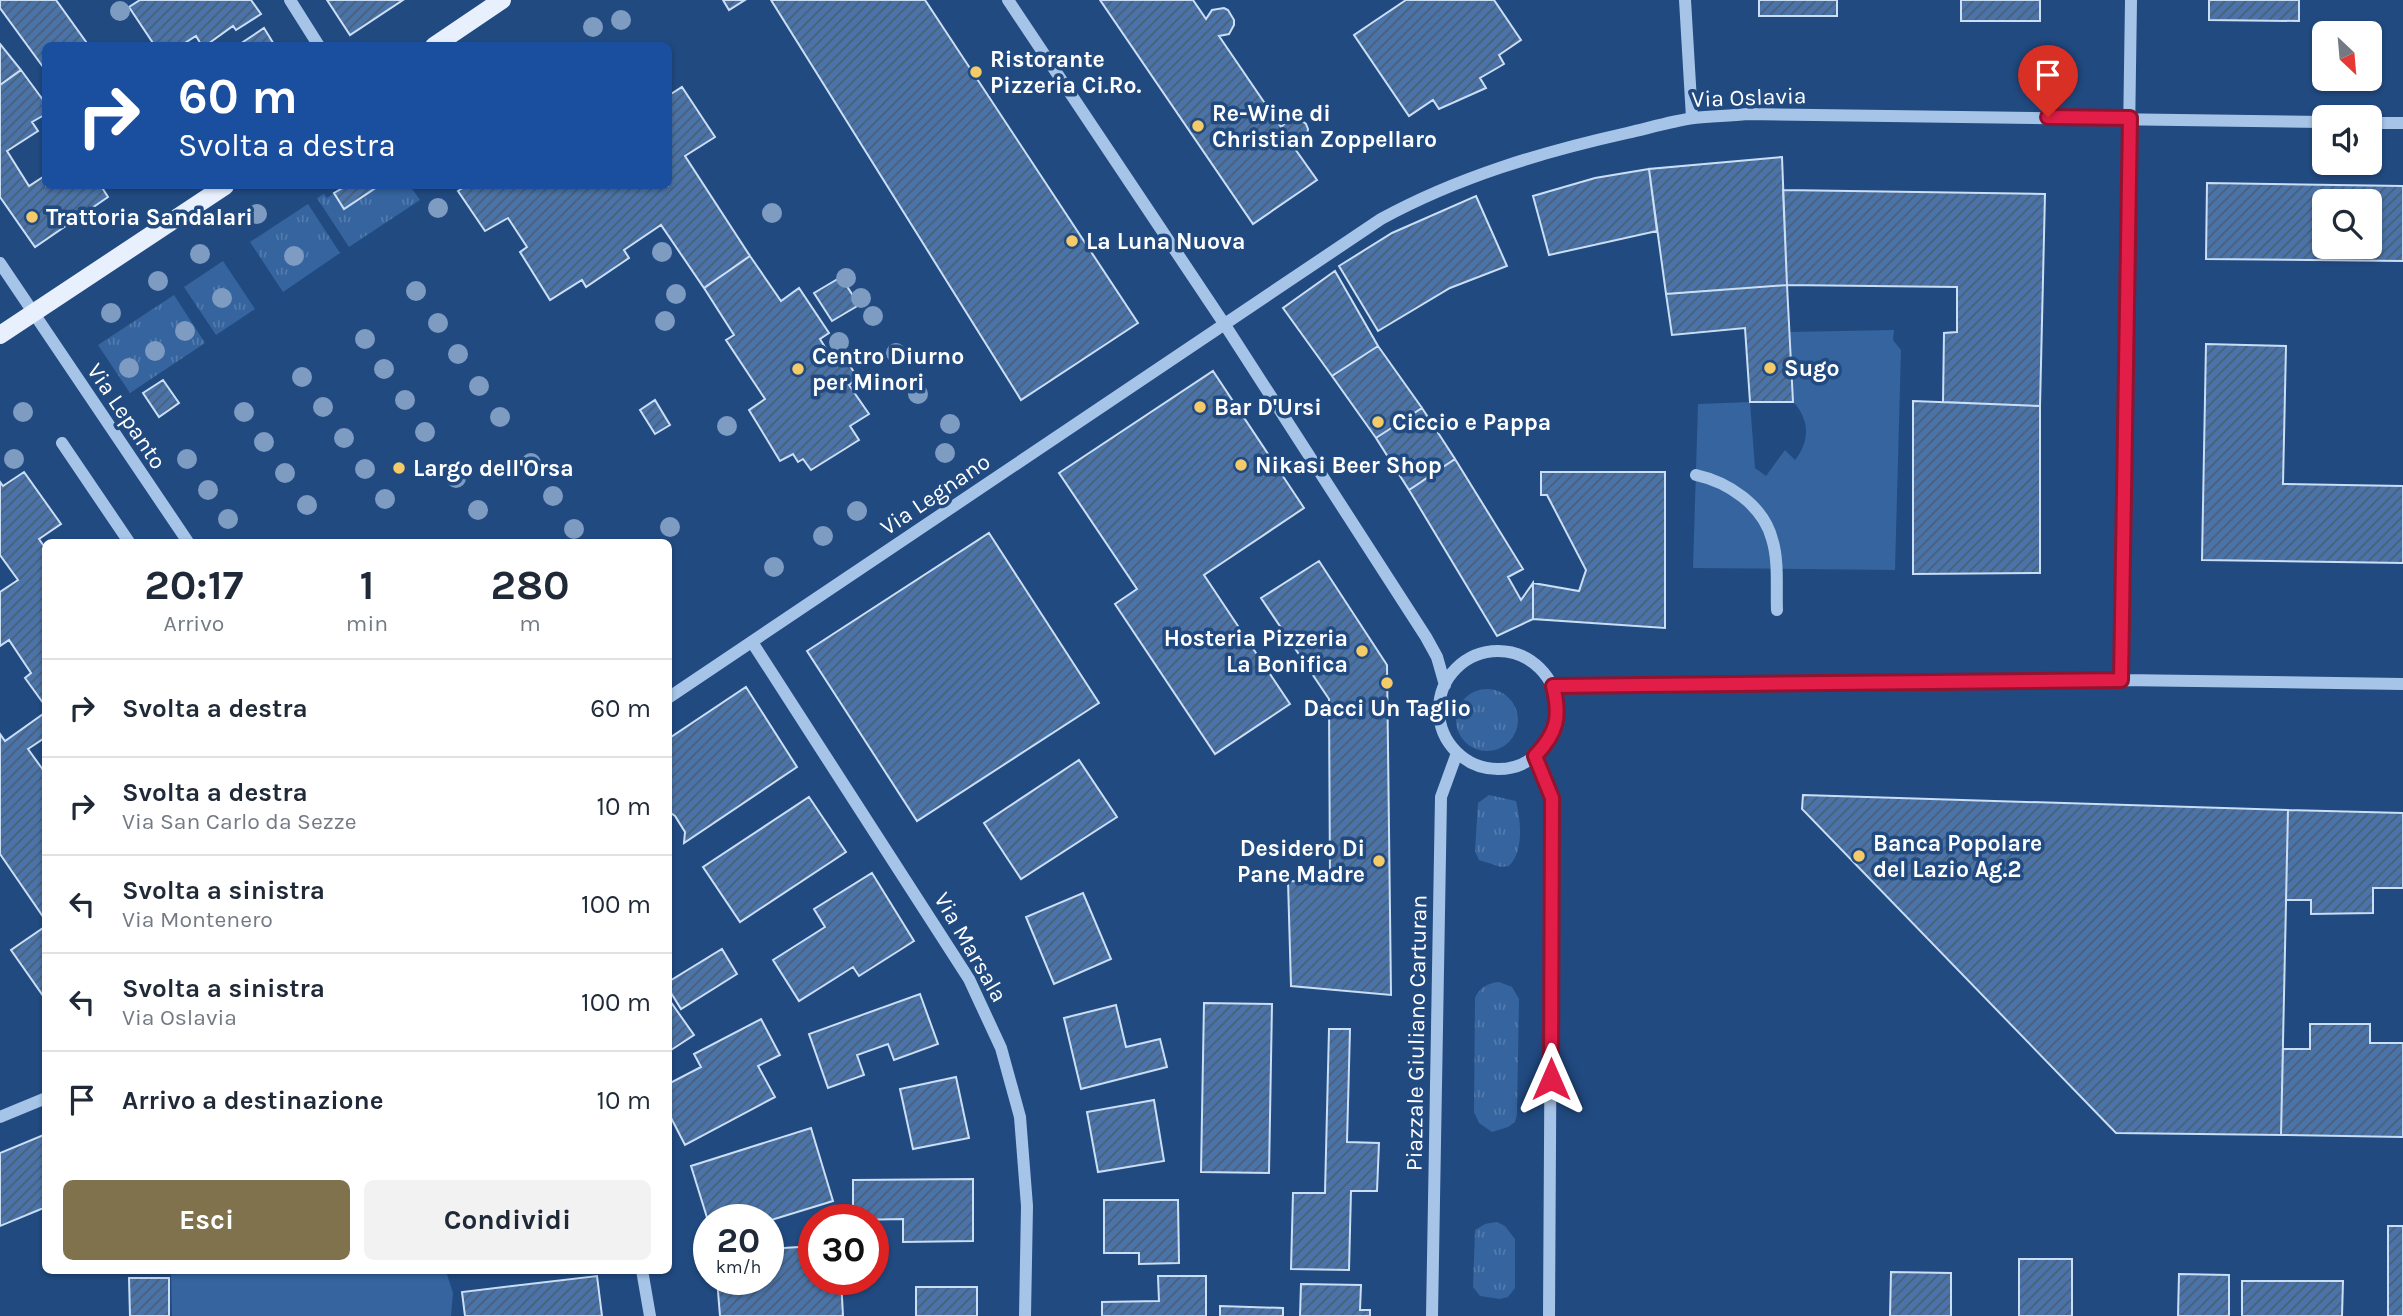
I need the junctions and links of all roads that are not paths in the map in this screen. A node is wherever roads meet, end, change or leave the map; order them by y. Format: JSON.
{"nodes":[{"id":1,"x":290,"y":0,"type":"edge"},
{"id":2,"x":502,"y":0,"type":"edge"},
{"id":3,"x":1008,"y":0,"type":"edge"},
{"id":4,"x":1685,"y":0,"type":"edge"},
{"id":5,"x":2131,"y":0,"type":"edge"},
{"id":6,"x":316,"y":42,"type":"edge"},
{"id":7,"x":440,"y":42,"type":"edge"},
{"id":8,"x":1692,"y":118,"type":"junction"},
{"id":9,"x":2130,"y":118,"type":"junction"},
{"id":10,"x":2312,"y":122,"type":"edge"},
{"id":11,"x":2382,"y":123,"type":"edge"},
{"id":12,"x":2403,"y":124,"type":"edge"},
{"id":13,"x":220,"y":189,"type":"edge"},
{"id":14,"x":0,"y":263,"type":"edge"},
{"id":15,"x":33,"y":312,"type":"junction"},
{"id":16,"x":1225,"y":325,"type":"junction"},
{"id":17,"x":0,"y":335,"type":"edge"},
{"id":18,"x":62,"y":443,"type":"dead end"},
{"id":19,"x":1696,"y":475,"type":"dead end"},
{"id":20,"x":127,"y":539,"type":"edge"},
{"id":21,"x":186,"y":539,"type":"edge"},
{"id":22,"x":1777,"y":610,"type":"dead end"},
{"id":23,"x":752,"y":642,"type":"junction"},
{"id":24,"x":2121,"y":680,"type":"junction"},
{"id":25,"x":2403,"y":684,"type":"edge"},
{"id":26,"x":1445,"y":685,"type":"junction"},
{"id":27,"x":1553,"y":686,"type":"junction"},
{"id":28,"x":672,"y":695,"type":"edge"},
{"id":29,"x":1457,"y":753,"type":"junction"},
{"id":30,"x":1535,"y":756,"type":"junction"},
{"id":31,"x":42,"y":1100,"type":"edge"},
{"id":32,"x":0,"y":1117,"type":"edge"},
{"id":33,"x":643,"y":1274,"type":"edge"},
{"id":34,"x":650,"y":1316,"type":"edge"},
{"id":35,"x":1025,"y":1316,"type":"edge"},
{"id":36,"x":1432,"y":1316,"type":"edge"},
{"id":37,"x":1549,"y":1316,"type":"edge"}],
"edges":[{"from":1,"to":6,"type":"street"},
{"from":2,"to":7,"type":"main road"},
{"from":3,"to":16,"type":"street"},
{"from":4,"to":8,"type":"street"},
{"from":5,"to":9,"type":"street"},
{"from":8,"to":9,"type":"street","name":"Via Oslavia"},
{"from":8,"to":16,"type":"street","name":"Via Oslavia"},
{"from":9,"to":10,"type":"street","name":"Via Oslavia"},
{"from":9,"to":24,"type":"street"},
{"from":11,"to":12,"type":"street"},
{"from":13,"to":15,"type":"main road"},
{"from":14,"to":15,"type":"street","name":"Via Lepanto"},
{"from":15,"to":17,"type":"main road"},
{"from":15,"to":21,"type":"street","name":"Via Lepanto"},
{"from":16,"to":23,"type":"street","name":"Via Legnano"},
{"from":16,"to":26,"type":"street"},
{"from":18,"to":20,"type":"street"},
{"from":19,"to":22,"type":"street"},
{"from":23,"to":28,"type":"street","name":"Via Legnano"},
{"from":23,"to":35,"type":"street","name":"Via Marsala"},
{"from":24,"to":25,"type":"street"},
{"from":24,"to":27,"type":"street"},
{"from":26,"to":27,"type":"street"},
{"from":26,"to":29,"type":"street"},
{"from":27,"to":30,"type":"street"},
{"from":29,"to":30,"type":"street"},
{"from":29,"to":36,"type":"street","name":"Piazzale Giuliano Carturan"},
{"from":30,"to":37,"type":"street"},
{"from":31,"to":32,"type":"street"},
{"from":33,"to":34,"type":"street"}]}
